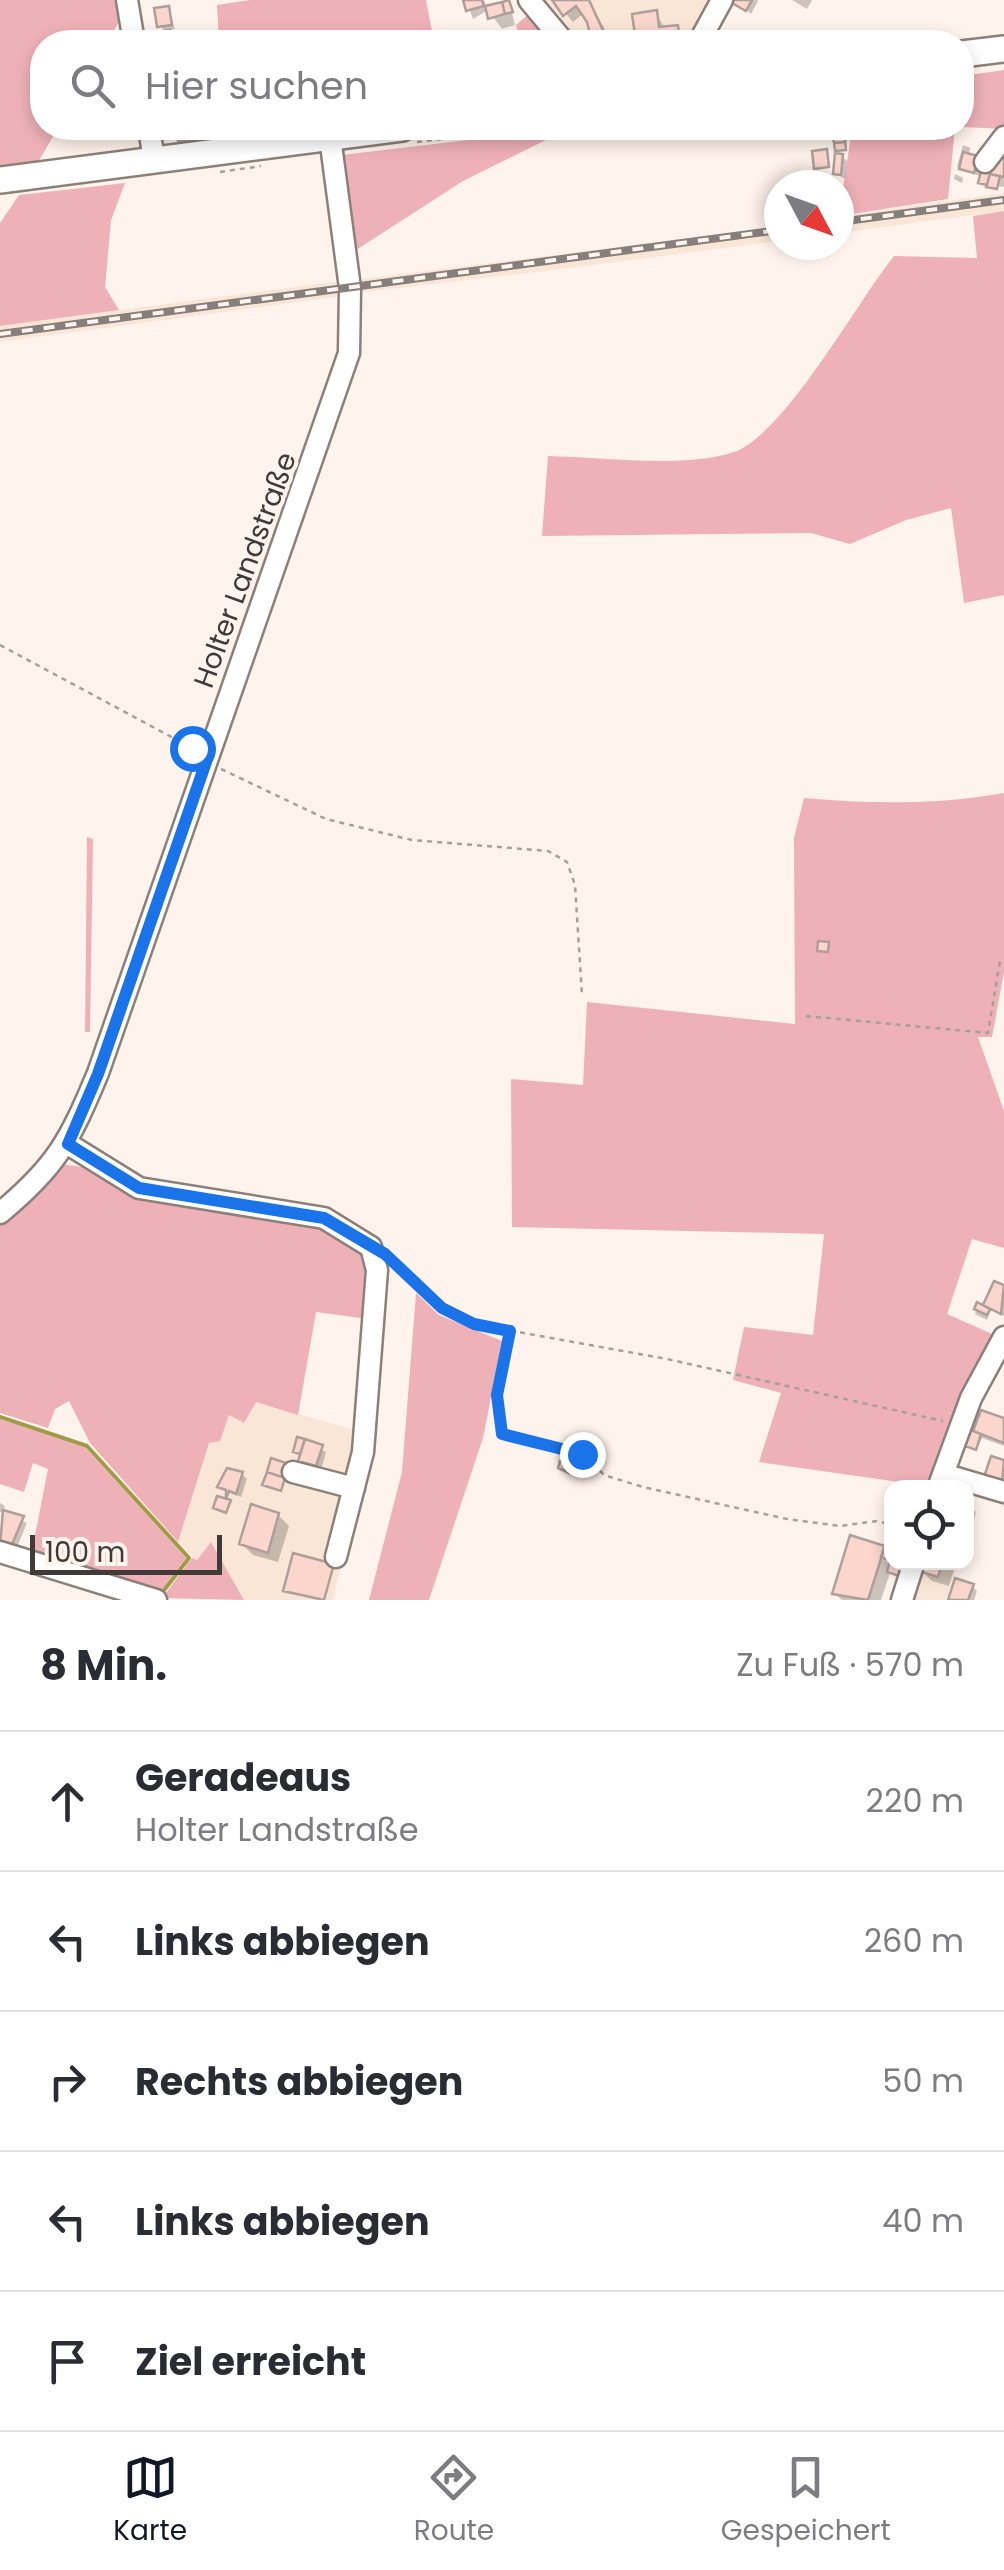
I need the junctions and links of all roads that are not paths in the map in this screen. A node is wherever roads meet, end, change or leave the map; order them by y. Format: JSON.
{"nodes":[{"id":1,"x":127,"y":0,"type":"edge"},
{"id":2,"x":529,"y":0,"type":"edge"},
{"id":3,"x":722,"y":0,"type":"edge"},
{"id":4,"x":132,"y":30,"type":"edge"},
{"id":5,"x":554,"y":30,"type":"edge"},
{"id":6,"x":706,"y":30,"type":"edge"},
{"id":7,"x":1004,"y":49,"type":"edge"},
{"id":8,"x":974,"y":53,"type":"edge"},
{"id":9,"x":1004,"y":137,"type":"edge"},
{"id":10,"x":150,"y":140,"type":"edge"},
{"id":11,"x":307,"y":140,"type":"edge"},
{"id":12,"x":330,"y":140,"type":"edge"},
{"id":13,"x":154,"y":160,"type":"junction"},
{"id":14,"x":985,"y":162,"type":"dead end"},
{"id":15,"x":0,"y":180,"type":"edge"},
{"id":16,"x":68,"y":1144,"type":"junction"},
{"id":17,"x":0,"y":1212,"type":"edge"},
{"id":18,"x":1004,"y":1337,"type":"edge"},
{"id":19,"x":293,"y":1472,"type":"dead end"},
{"id":20,"x":941,"y":1480,"type":"edge"},
{"id":21,"x":974,"y":1487,"type":"edge"},
{"id":22,"x":354,"y":1488,"type":"junction"},
{"id":23,"x":1004,"y":1492,"type":"edge"},
{"id":24,"x":0,"y":1552,"type":"edge"},
{"id":25,"x":336,"y":1557,"type":"dead end"},
{"id":26,"x":911,"y":1570,"type":"edge"},
{"id":27,"x":156,"y":1600,"type":"edge"},
{"id":28,"x":902,"y":1600,"type":"edge"}],
"edges":[{"from":1,"to":4,"type":"street"},
{"from":2,"to":5,"type":"street"},
{"from":3,"to":6,"type":"street"},
{"from":7,"to":8,"type":"main road"},
{"from":9,"to":14,"type":"street"},
{"from":10,"to":13,"type":"street"},
{"from":11,"to":13,"type":"main road"},
{"from":12,"to":16,"type":"street","name":"Holter Landstraße"},
{"from":13,"to":15,"type":"main road"},
{"from":16,"to":17,"type":"street","name":"Holter Landstraße"},
{"from":16,"to":22,"type":"street"},
{"from":18,"to":20,"type":"street"},
{"from":19,"to":22,"type":"street"},
{"from":21,"to":23,"type":"street"},
{"from":22,"to":25,"type":"street"},
{"from":24,"to":27,"type":"street"},
{"from":26,"to":28,"type":"street"}]}
